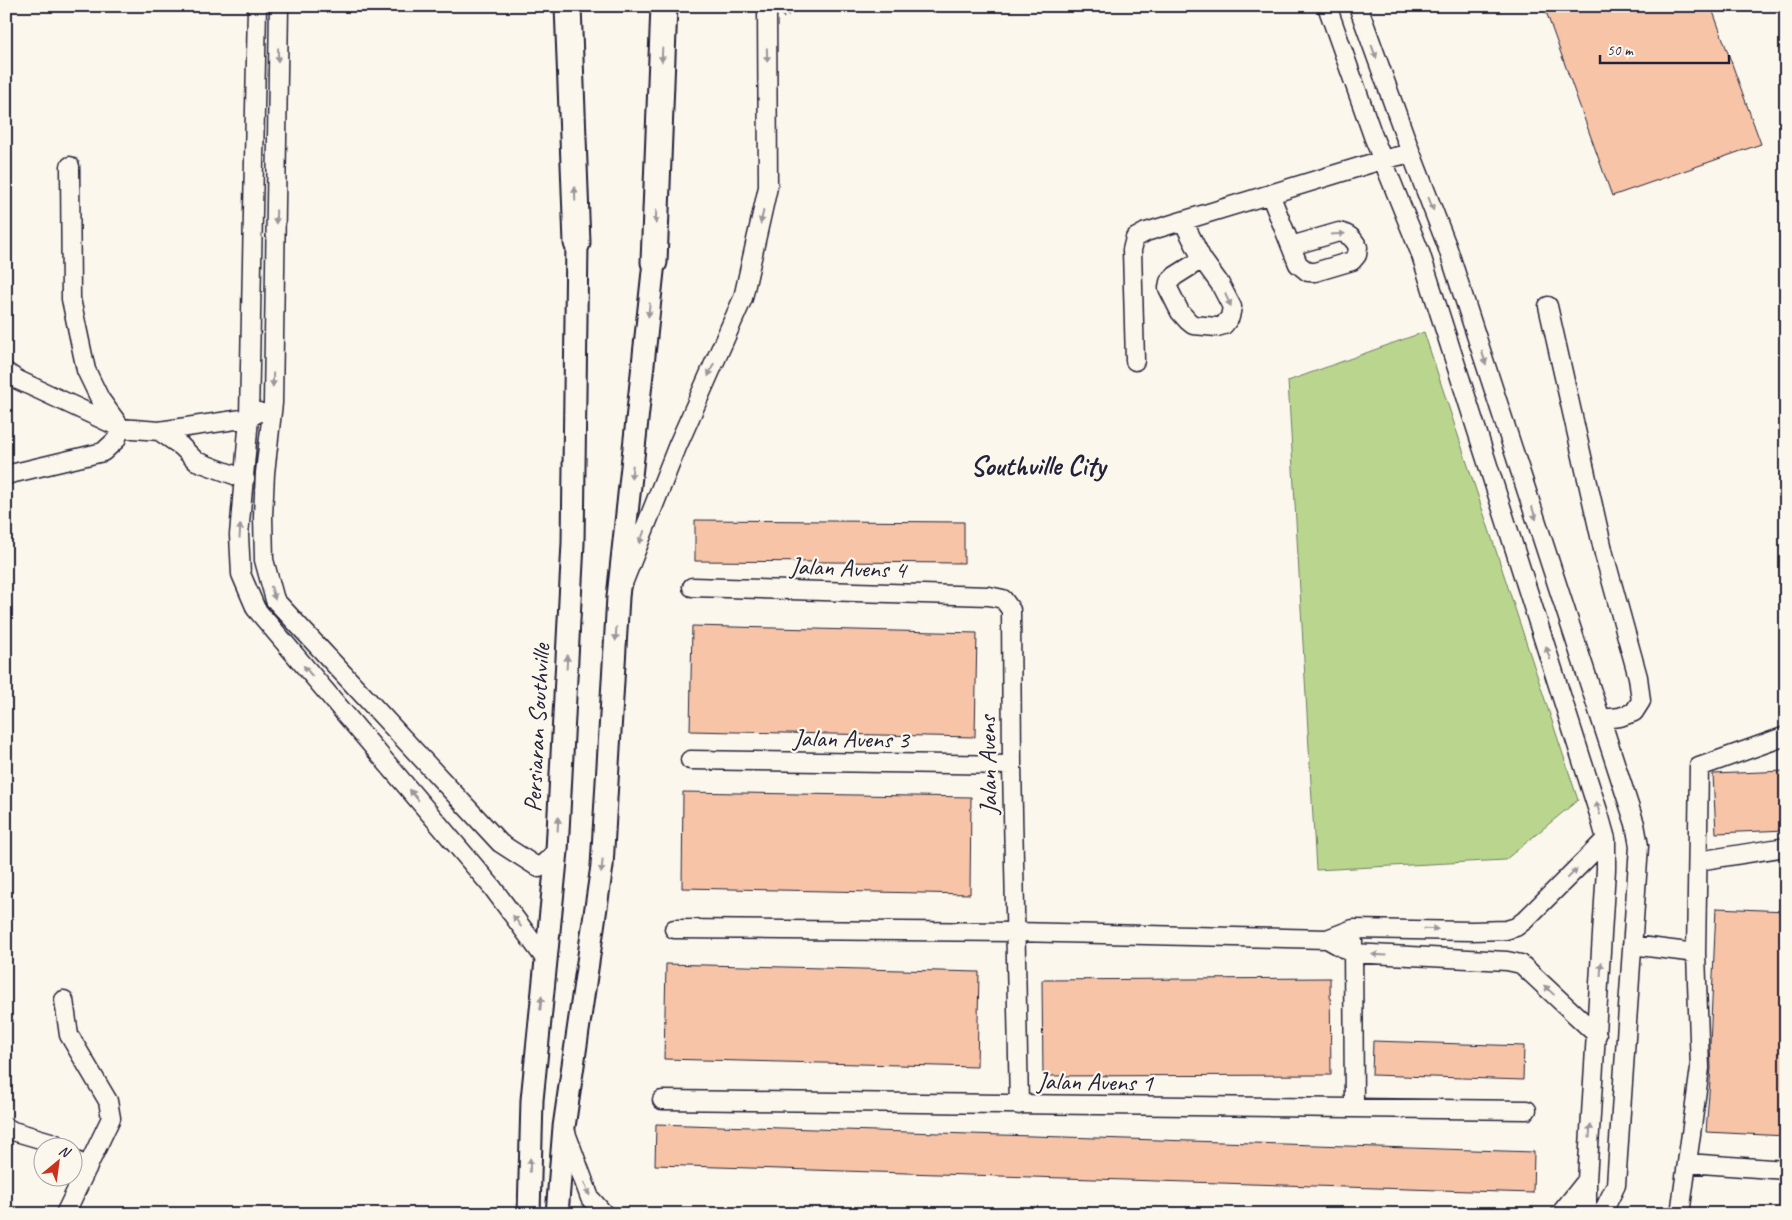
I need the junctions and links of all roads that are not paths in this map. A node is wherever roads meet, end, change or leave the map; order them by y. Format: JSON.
{"nodes":[{"id":1,"x":257,"y":6,"type":"edge"},
{"id":2,"x":279,"y":6,"type":"edge"},
{"id":3,"x":568,"y":6,"type":"edge"},
{"id":4,"x":664,"y":6,"type":"edge"},
{"id":5,"x":767,"y":6,"type":"edge"},
{"id":6,"x":1327,"y":6,"type":"edge"},
{"id":7,"x":1358,"y":6,"type":"edge"},
{"id":8,"x":1411,"y":153,"type":"junction"},
{"id":9,"x":1382,"y":160,"type":"junction"},
{"id":10,"x":70,"y":166,"type":"dead end"},
{"id":11,"x":1270,"y":194,"type":"junction"},
{"id":12,"x":1184,"y":221,"type":"junction"},
{"id":13,"x":577,"y":243,"type":"joint"},
{"id":14,"x":1291,"y":246,"type":"dead end"},
{"id":15,"x":1202,"y":259,"type":"dead end"},
{"id":16,"x":654,"y":262,"type":"joint"},
{"id":17,"x":1548,"y":306,"type":"dead end"},
{"id":18,"x":1136,"y":361,"type":"dead end"},
{"id":19,"x":6,"y":372,"type":"edge"},
{"id":20,"x":273,"y":403,"type":"junction"},
{"id":21,"x":249,"y":418,"type":"junction"},
{"id":22,"x":121,"y":428,"type":"junction"},
{"id":23,"x":160,"y":431,"type":"junction"},
{"id":24,"x":6,"y":475,"type":"edge"},
{"id":25,"x":245,"y":479,"type":"junction"},
{"id":26,"x":692,"y":587,"type":"dead end"},
{"id":27,"x":618,"y":597,"type":"junction"},
{"id":28,"x":1003,"y":599,"type":"joint"},
{"id":29,"x":1601,"y":719,"type":"junction"},
{"id":30,"x":1786,"y":736,"type":"edge"},
{"id":31,"x":690,"y":760,"type":"dead end"},
{"id":32,"x":1012,"y":765,"type":"junction"},
{"id":33,"x":1606,"y":839,"type":"junction"},
{"id":34,"x":1786,"y":847,"type":"edge"},
{"id":35,"x":557,"y":850,"type":"junction"},
{"id":36,"x":1698,"y":861,"type":"junction"},
{"id":37,"x":674,"y":929,"type":"dead end"},
{"id":38,"x":1353,"y":929,"type":"junction"},
{"id":39,"x":1409,"y":929,"type":"junction"},
{"id":40,"x":1472,"y":931,"type":"junction"},
{"id":41,"x":1015,"y":932,"type":"junction"},
{"id":42,"x":1327,"y":939,"type":"junction"},
{"id":43,"x":1632,"y":945,"type":"junction"},
{"id":44,"x":1696,"y":953,"type":"junction"},
{"id":45,"x":1352,"y":954,"type":"junction"},
{"id":46,"x":1410,"y":957,"type":"junction"},
{"id":47,"x":1473,"y":959,"type":"junction"},
{"id":48,"x":546,"y":960,"type":"junction"},
{"id":49,"x":64,"y":1000,"type":"dead end"},
{"id":50,"x":1597,"y":1035,"type":"junction"},
{"id":51,"x":662,"y":1100,"type":"dead end"},
{"id":52,"x":1019,"y":1105,"type":"junction"},
{"id":53,"x":1354,"y":1108,"type":"junction"},
{"id":54,"x":1527,"y":1110,"type":"dead end"},
{"id":55,"x":6,"y":1127,"type":"edge"},
{"id":56,"x":564,"y":1127,"type":"junction"},
{"id":57,"x":37,"y":1138,"type":"edge"},
{"id":58,"x":82,"y":1160,"type":"edge"},
{"id":59,"x":1687,"y":1164,"type":"junction"},
{"id":60,"x":1786,"y":1170,"type":"edge"},
{"id":61,"x":1587,"y":1180,"type":"junction"},
{"id":62,"x":73,"y":1188,"type":"edge"},
{"id":63,"x":65,"y":1214,"type":"edge"},
{"id":64,"x":529,"y":1214,"type":"edge"},
{"id":65,"x":557,"y":1214,"type":"edge"},
{"id":66,"x":604,"y":1214,"type":"edge"},
{"id":67,"x":1560,"y":1214,"type":"edge"},
{"id":68,"x":1587,"y":1214,"type":"edge"},
{"id":69,"x":1602,"y":1214,"type":"edge"},
{"id":70,"x":1680,"y":1214,"type":"edge"}],
"edges":[{"from":1,"to":21,"type":"street"},
{"from":2,"to":20,"type":"street","one_way":true},
{"from":13,"to":3,"type":"highway","one_way":true},
{"from":4,"to":16,"type":"highway","one_way":true},
{"from":5,"to":27,"type":"street","one_way":true},
{"from":6,"to":9,"type":"street"},
{"from":7,"to":8,"type":"street","one_way":true},
{"from":8,"to":9,"type":"street"},
{"from":8,"to":29,"type":"street","one_way":true},
{"from":9,"to":11,"type":"street"},
{"from":33,"to":9,"type":"street","one_way":true},
{"from":10,"to":22,"type":"street"},
{"from":11,"to":12,"type":"street"},
{"from":11,"to":14,"type":"street"},
{"from":12,"to":15,"type":"street"},
{"from":12,"to":18,"type":"street"},
{"from":35,"to":13,"type":"main road","name":"Persiaran Southville","one_way":true},
{"from":16,"to":27,"type":"main road","one_way":true},
{"from":17,"to":29,"type":"street"},
{"from":19,"to":22,"type":"street"},
{"from":20,"to":21,"type":"street"},
{"from":20,"to":35,"type":"street","one_way":true},
{"from":21,"to":23,"type":"street"},
{"from":21,"to":25,"type":"street"},
{"from":22,"to":23,"type":"street"},
{"from":22,"to":24,"type":"street"},
{"from":23,"to":25,"type":"street"},
{"from":48,"to":25,"type":"street","one_way":true},
{"from":26,"to":28,"type":"street","name":"Jalan Avens 4"},
{"from":27,"to":56,"type":"main road","one_way":true},
{"from":28,"to":32,"type":"street","name":"Jalan Avens"},
{"from":29,"to":43,"type":"street"},
{"from":30,"to":36,"type":"street"},
{"from":31,"to":32,"type":"street","name":"Jalan Avens 3"},
{"from":32,"to":41,"type":"street","name":"Jalan Avens"},
{"from":40,"to":33,"type":"street","one_way":true},
{"from":50,"to":33,"type":"street","one_way":true},
{"from":34,"to":36,"type":"street"},
{"from":35,"to":48,"type":"main road","name":"Persiaran Southville"},
{"from":36,"to":44,"type":"street"},
{"from":37,"to":41,"type":"street"},
{"from":38,"to":39,"type":"street"},
{"from":38,"to":42,"type":"street"},
{"from":38,"to":45,"type":"street"},
{"from":39,"to":40,"type":"street","one_way":true},
{"from":39,"to":46,"type":"street"},
{"from":40,"to":47,"type":"street"},
{"from":41,"to":42,"type":"street"},
{"from":41,"to":52,"type":"street","name":"Jalan Avens"},
{"from":42,"to":45,"type":"street"},
{"from":43,"to":44,"type":"street"},
{"from":43,"to":69,"type":"street"},
{"from":44,"to":59,"type":"street"},
{"from":46,"to":45,"type":"street","one_way":true},
{"from":45,"to":53,"type":"street"},
{"from":46,"to":47,"type":"street"},
{"from":50,"to":47,"type":"street","one_way":true},
{"from":64,"to":48,"type":"main road","name":"Persiaran Southville","one_way":true},
{"from":49,"to":58,"type":"street"},
{"from":61,"to":50,"type":"street","one_way":true},
{"from":51,"to":52,"type":"street","name":"Jalan Avens 1"},
{"from":52,"to":53,"type":"street","name":"Jalan Avens 1"},
{"from":53,"to":54,"type":"street","name":"Jalan Avens 1"},
{"from":55,"to":57,"type":"street"},
{"from":56,"to":65,"type":"main road"},
{"from":56,"to":66,"type":"street","one_way":true},
{"from":59,"to":60,"type":"street"},
{"from":59,"to":70,"type":"street"},
{"from":61,"to":67,"type":"street"},
{"from":61,"to":68,"type":"street"},
{"from":62,"to":63,"type":"street"}]}
